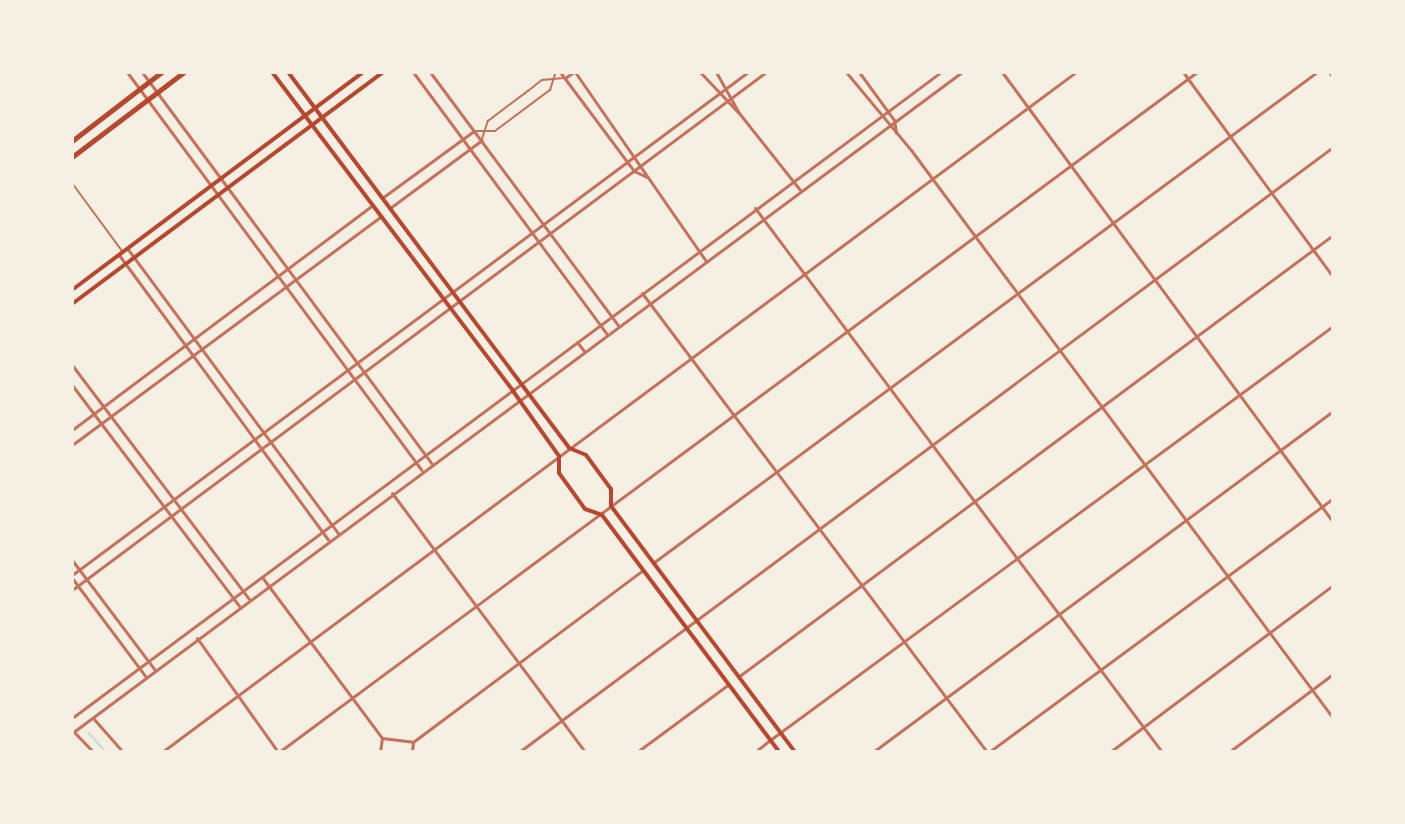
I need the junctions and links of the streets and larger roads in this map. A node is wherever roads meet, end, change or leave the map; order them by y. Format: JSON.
{"nodes":[{"id":1,"x":127,"y":72,"type":"edge"},
{"id":2,"x":142,"y":72,"type":"edge"},
{"id":3,"x":162,"y":72,"type":"edge"},
{"id":4,"x":184,"y":72,"type":"edge"},
{"id":5,"x":272,"y":72,"type":"edge"},
{"id":6,"x":288,"y":72,"type":"edge"},
{"id":7,"x":363,"y":72,"type":"edge"},
{"id":8,"x":383,"y":72,"type":"edge"},
{"id":9,"x":413,"y":72,"type":"edge"},
{"id":10,"x":430,"y":72,"type":"edge"},
{"id":11,"x":558,"y":72,"type":"edge"},
{"id":12,"x":575,"y":72,"type":"edge"},
{"id":13,"x":700,"y":72,"type":"edge"},
{"id":14,"x":716,"y":72,"type":"edge"},
{"id":15,"x":748,"y":72,"type":"edge"},
{"id":16,"x":766,"y":72,"type":"edge"},
{"id":17,"x":846,"y":72,"type":"edge"},
{"id":18,"x":859,"y":72,"type":"edge"},
{"id":19,"x":940,"y":72,"type":"edge"},
{"id":20,"x":962,"y":72,"type":"edge"},
{"id":21,"x":1002,"y":72,"type":"edge"},
{"id":22,"x":1076,"y":72,"type":"edge"},
{"id":23,"x":1183,"y":72,"type":"edge"},
{"id":24,"x":1197,"y":72,"type":"edge"},
{"id":25,"x":1317,"y":72,"type":"edge"},
{"id":26,"x":1329,"y":72,"type":"edge"},
{"id":27,"x":1333,"y":77,"type":"edge"},
{"id":28,"x":565,"y":78,"type":"junction"},
{"id":29,"x":1188,"y":78,"type":"junction"},
{"id":30,"x":150,"y":81,"type":"junction"},
{"id":31,"x":727,"y":87,"type":"junction"},
{"id":32,"x":140,"y":88,"type":"junction"},
{"id":33,"x":158,"y":92,"type":"junction"},
{"id":34,"x":717,"y":95,"type":"junction"},
{"id":35,"x":734,"y":96,"type":"junction"},
{"id":36,"x":149,"y":99,"type":"junction"},
{"id":37,"x":724,"y":103,"type":"junction"},
{"id":38,"x":1027,"y":107,"type":"junction"},
{"id":39,"x":315,"y":108,"type":"junction"},
{"id":40,"x":887,"y":110,"type":"junction"},
{"id":41,"x":739,"y":113,"type":"junction"},
{"id":42,"x":306,"y":115,"type":"junction"},
{"id":43,"x":879,"y":116,"type":"junction"},
{"id":44,"x":322,"y":118,"type":"junction"},
{"id":45,"x":894,"y":120,"type":"junction"},
{"id":46,"x":313,"y":125,"type":"junction"},
{"id":47,"x":886,"y":126,"type":"junction"},
{"id":48,"x":474,"y":131,"type":"junction"},
{"id":49,"x":896,"y":133,"type":"junction"},
{"id":50,"x":1231,"y":136,"type":"junction"},
{"id":51,"x":464,"y":139,"type":"junction"},
{"id":52,"x":482,"y":140,"type":"junction"},
{"id":53,"x":72,"y":141,"type":"edge"},
{"id":54,"x":1333,"y":147,"type":"edge"},
{"id":55,"x":471,"y":149,"type":"junction"},
{"id":56,"x":636,"y":156,"type":"junction"},
{"id":57,"x":72,"y":157,"type":"edge"},
{"id":58,"x":627,"y":162,"type":"junction"},
{"id":59,"x":643,"y":164,"type":"junction"},
{"id":60,"x":1071,"y":166,"type":"junction"},
{"id":61,"x":634,"y":171,"type":"junction"},
{"id":62,"x":647,"y":177,"type":"junction"},
{"id":63,"x":931,"y":178,"type":"junction"},
{"id":64,"x":219,"y":179,"type":"junction"},
{"id":65,"x":793,"y":181,"type":"junction"},
{"id":66,"x":72,"y":183,"type":"edge"},
{"id":67,"x":210,"y":185,"type":"junction"},
{"id":68,"x":225,"y":188,"type":"junction"},
{"id":69,"x":800,"y":190,"type":"junction"},
{"id":70,"x":1272,"y":192,"type":"junction"},
{"id":71,"x":217,"y":195,"type":"junction"},
{"id":72,"x":382,"y":198,"type":"junction"},
{"id":73,"x":373,"y":205,"type":"junction"},
{"id":74,"x":390,"y":208,"type":"junction"},
{"id":75,"x":756,"y":208,"type":"junction"},
{"id":76,"x":381,"y":216,"type":"junction"},
{"id":77,"x":763,"y":218,"type":"junction"},
{"id":78,"x":543,"y":222,"type":"junction"},
{"id":79,"x":1114,"y":222,"type":"junction"},
{"id":80,"x":531,"y":231,"type":"junction"},
{"id":81,"x":550,"y":233,"type":"junction"},
{"id":82,"x":1333,"y":235,"type":"edge"},
{"id":83,"x":972,"y":237,"type":"junction"},
{"id":84,"x":539,"y":242,"type":"junction"},
{"id":85,"x":1313,"y":250,"type":"junction"},
{"id":86,"x":699,"y":251,"type":"junction"},
{"id":87,"x":123,"y":252,"type":"junction"},
{"id":88,"x":134,"y":257,"type":"junction"},
{"id":89,"x":705,"y":260,"type":"junction"},
{"id":90,"x":125,"y":263,"type":"junction"},
{"id":91,"x":290,"y":270,"type":"junction"},
{"id":92,"x":803,"y":273,"type":"junction"},
{"id":93,"x":280,"y":276,"type":"junction"},
{"id":94,"x":1333,"y":277,"type":"edge"},
{"id":95,"x":1156,"y":278,"type":"junction"},
{"id":96,"x":296,"y":279,"type":"junction"},
{"id":97,"x":287,"y":285,"type":"junction"},
{"id":98,"x":72,"y":290,"type":"edge"},
{"id":99,"x":453,"y":290,"type":"junction"},
{"id":100,"x":642,"y":293,"type":"junction"},
{"id":101,"x":1014,"y":295,"type":"junction"},
{"id":102,"x":442,"y":299,"type":"junction"},
{"id":103,"x":462,"y":301,"type":"junction"},
{"id":104,"x":649,"y":303,"type":"junction"},
{"id":105,"x":72,"y":304,"type":"edge"},
{"id":106,"x":451,"y":310,"type":"junction"},
{"id":107,"x":611,"y":316,"type":"junction"},
{"id":108,"x":600,"y":324,"type":"junction"},
{"id":109,"x":618,"y":325,"type":"junction"},
{"id":110,"x":1333,"y":326,"type":"edge"},
{"id":111,"x":846,"y":329,"type":"junction"},
{"id":112,"x":607,"y":334,"type":"junction"},
{"id":113,"x":1198,"y":336,"type":"junction"},
{"id":114,"x":195,"y":339,"type":"junction"},
{"id":115,"x":577,"y":342,"type":"junction"},
{"id":116,"x":187,"y":345,"type":"junction"},
{"id":117,"x":203,"y":348,"type":"junction"},
{"id":118,"x":584,"y":351,"type":"junction"},
{"id":119,"x":1056,"y":351,"type":"junction"},
{"id":120,"x":195,"y":355,"type":"junction"},
{"id":121,"x":690,"y":357,"type":"junction"},
{"id":122,"x":357,"y":363,"type":"junction"},
{"id":123,"x":72,"y":365,"type":"edge"},
{"id":124,"x":347,"y":370,"type":"junction"},
{"id":125,"x":364,"y":372,"type":"junction"},
{"id":126,"x":354,"y":380,"type":"junction"},
{"id":127,"x":72,"y":385,"type":"edge"},
{"id":128,"x":521,"y":385,"type":"junction"},
{"id":129,"x":889,"y":387,"type":"junction"},
{"id":130,"x":513,"y":391,"type":"junction"},
{"id":131,"x":528,"y":394,"type":"junction"},
{"id":132,"x":1238,"y":395,"type":"junction"},
{"id":133,"x":519,"y":400,"type":"junction"},
{"id":134,"x":1098,"y":405,"type":"junction"},
{"id":135,"x":102,"y":407,"type":"junction"},
{"id":136,"x":1333,"y":411,"type":"edge"},
{"id":137,"x":93,"y":413,"type":"junction"},
{"id":138,"x":732,"y":414,"type":"junction"},
{"id":139,"x":110,"y":417,"type":"junction"},
{"id":140,"x":100,"y":424,"type":"junction"},
{"id":141,"x":72,"y":430,"type":"edge"},
{"id":142,"x":264,"y":433,"type":"junction"},
{"id":143,"x":257,"y":439,"type":"junction"},
{"id":144,"x":271,"y":441,"type":"junction"},
{"id":145,"x":930,"y":444,"type":"junction"},
{"id":146,"x":72,"y":445,"type":"edge"},
{"id":147,"x":263,"y":447,"type":"junction"},
{"id":148,"x":569,"y":448,"type":"junction"},
{"id":149,"x":1280,"y":451,"type":"junction"},
{"id":150,"x":424,"y":454,"type":"junction"},
{"id":151,"x":559,"y":456,"type":"junction"},
{"id":152,"x":415,"y":462,"type":"junction"},
{"id":153,"x":432,"y":464,"type":"junction"},
{"id":154,"x":1141,"y":465,"type":"junction"},
{"id":155,"x":422,"y":470,"type":"junction"},
{"id":156,"x":776,"y":470,"type":"junction"},
{"id":157,"x":392,"y":493,"type":"junction"},
{"id":158,"x":1333,"y":498,"type":"edge"},
{"id":159,"x":173,"y":500,"type":"junction"},
{"id":160,"x":971,"y":500,"type":"junction"},
{"id":161,"x":611,"y":506,"type":"junction"},
{"id":162,"x":164,"y":507,"type":"junction"},
{"id":163,"x":1322,"y":507,"type":"junction"},
{"id":164,"x":181,"y":510,"type":"junction"},
{"id":165,"x":602,"y":515,"type":"junction"},
{"id":166,"x":172,"y":517,"type":"junction"},
{"id":167,"x":1183,"y":521,"type":"junction"},
{"id":168,"x":1333,"y":522,"type":"edge"},
{"id":169,"x":331,"y":524,"type":"junction"},
{"id":170,"x":819,"y":526,"type":"junction"},
{"id":171,"x":322,"y":531,"type":"junction"},
{"id":172,"x":338,"y":533,"type":"junction"},
{"id":173,"x":328,"y":540,"type":"junction"},
{"id":174,"x":434,"y":549,"type":"junction"},
{"id":175,"x":1015,"y":558,"type":"junction"},
{"id":176,"x":72,"y":560,"type":"edge"},
{"id":177,"x":652,"y":563,"type":"junction"},
{"id":178,"x":80,"y":570,"type":"junction"},
{"id":179,"x":644,"y":570,"type":"junction"},
{"id":180,"x":72,"y":576,"type":"edge"},
{"id":181,"x":262,"y":577,"type":"junction"},
{"id":182,"x":1224,"y":577,"type":"junction"},
{"id":183,"x":87,"y":579,"type":"junction"},
{"id":184,"x":861,"y":584,"type":"junction"},
{"id":185,"x":268,"y":585,"type":"junction"},
{"id":186,"x":1333,"y":585,"type":"edge"},
{"id":187,"x":77,"y":586,"type":"junction"},
{"id":188,"x":72,"y":590,"type":"edge"},
{"id":189,"x":242,"y":591,"type":"junction"},
{"id":190,"x":233,"y":598,"type":"junction"},
{"id":191,"x":249,"y":599,"type":"junction"},
{"id":192,"x":475,"y":606,"type":"junction"},
{"id":193,"x":240,"y":607,"type":"junction"},
{"id":194,"x":1057,"y":615,"type":"junction"},
{"id":195,"x":696,"y":620,"type":"junction"},
{"id":196,"x":685,"y":628,"type":"junction"},
{"id":197,"x":1268,"y":633,"type":"junction"},
{"id":198,"x":197,"y":638,"type":"junction"},
{"id":199,"x":903,"y":641,"type":"junction"},
{"id":200,"x":309,"y":642,"type":"junction"},
{"id":201,"x":148,"y":661,"type":"junction"},
{"id":202,"x":518,"y":664,"type":"junction"},
{"id":203,"x":138,"y":668,"type":"junction"},
{"id":204,"x":155,"y":670,"type":"junction"},
{"id":205,"x":1099,"y":671,"type":"junction"},
{"id":206,"x":1333,"y":674,"type":"edge"},
{"id":207,"x":146,"y":677,"type":"junction"},
{"id":208,"x":738,"y":677,"type":"junction"},
{"id":209,"x":729,"y":684,"type":"junction"},
{"id":210,"x":1312,"y":690,"type":"junction"},
{"id":211,"x":238,"y":695,"type":"junction"},
{"id":212,"x":946,"y":697,"type":"junction"},
{"id":213,"x":351,"y":699,"type":"junction"},
{"id":214,"x":72,"y":718,"type":"edge"},
{"id":215,"x":93,"y":718,"type":"junction"},
{"id":216,"x":1333,"y":718,"type":"edge"},
{"id":217,"x":561,"y":721,"type":"junction"},
{"id":218,"x":1142,"y":728,"type":"junction"},
{"id":219,"x":73,"y":733,"type":"edge"},
{"id":220,"x":780,"y":733,"type":"junction"},
{"id":221,"x":382,"y":738,"type":"junction"},
{"id":222,"x":770,"y":740,"type":"junction"},
{"id":223,"x":413,"y":742,"type":"junction"},
{"id":224,"x":93,"y":752,"type":"edge"},
{"id":225,"x":123,"y":752,"type":"edge"},
{"id":226,"x":162,"y":752,"type":"edge"},
{"id":227,"x":279,"y":752,"type":"edge"},
{"id":228,"x":380,"y":752,"type":"edge"},
{"id":229,"x":412,"y":752,"type":"edge"},
{"id":230,"x":519,"y":752,"type":"edge"},
{"id":231,"x":585,"y":752,"type":"edge"},
{"id":232,"x":637,"y":752,"type":"edge"},
{"id":233,"x":755,"y":752,"type":"edge"},
{"id":234,"x":779,"y":752,"type":"edge"},
{"id":235,"x":795,"y":752,"type":"edge"},
{"id":236,"x":873,"y":752,"type":"edge"},
{"id":237,"x":988,"y":752,"type":"edge"},
{"id":238,"x":1110,"y":752,"type":"edge"},
{"id":239,"x":1162,"y":752,"type":"edge"},
{"id":240,"x":1229,"y":752,"type":"edge"}],
"edges":[{"from":1,"to":32,"type":"street"},
{"from":2,"to":30,"type":"street"},
{"from":3,"to":30,"type":"main road"},
{"from":4,"to":33,"type":"main road"},
{"from":5,"to":42,"type":"main road"},
{"from":6,"to":39,"type":"main road"},
{"from":7,"to":39,"type":"main road"},
{"from":8,"to":44,"type":"main road"},
{"from":9,"to":51,"type":"street"},
{"from":10,"to":48,"type":"street"},
{"from":11,"to":28,"type":"street"},
{"from":12,"to":28,"type":"street"},
{"from":12,"to":56,"type":"street"},
{"from":13,"to":34,"type":"street"},
{"from":14,"to":31,"type":"street"},
{"from":15,"to":31,"type":"street"},
{"from":16,"to":35,"type":"street"},
{"from":17,"to":43,"type":"street"},
{"from":18,"to":40,"type":"street"},
{"from":19,"to":40,"type":"street"},
{"from":20,"to":45,"type":"street"},
{"from":21,"to":38,"type":"street"},
{"from":22,"to":38,"type":"street"},
{"from":23,"to":29,"type":"street"},
{"from":24,"to":29,"type":"street"},
{"from":25,"to":50,"type":"street"},
{"from":26,"to":27,"type":"street"},
{"from":28,"to":58,"type":"street"},
{"from":29,"to":50,"type":"street"},
{"from":29,"to":60,"type":"street"},
{"from":30,"to":32,"type":"main road"},
{"from":30,"to":33,"type":"street"},
{"from":31,"to":34,"type":"street"},
{"from":31,"to":35,"type":"street"},
{"from":32,"to":36,"type":"street"},
{"from":32,"to":53,"type":"main road"},
{"from":33,"to":36,"type":"main road"},
{"from":33,"to":64,"type":"street"},
{"from":34,"to":37,"type":"street"},
{"from":34,"to":56,"type":"street"},
{"from":35,"to":37,"type":"street"},
{"from":35,"to":41,"type":"street"},
{"from":36,"to":57,"type":"main road"},
{"from":36,"to":67,"type":"street"},
{"from":37,"to":41,"type":"street"},
{"from":37,"to":59,"type":"street"},
{"from":38,"to":60,"type":"street"},
{"from":38,"to":63,"type":"street"},
{"from":39,"to":42,"type":"main road"},
{"from":39,"to":44,"type":"main road"},
{"from":40,"to":43,"type":"street"},
{"from":40,"to":45,"type":"street"},
{"from":41,"to":65,"type":"street"},
{"from":42,"to":46,"type":"main road"},
{"from":42,"to":64,"type":"main road"},
{"from":43,"to":47,"type":"street"},
{"from":43,"to":65,"type":"street"},
{"from":44,"to":46,"type":"main road"},
{"from":44,"to":72,"type":"main road"},
{"from":45,"to":47,"type":"street"},
{"from":45,"to":49,"type":"street"},
{"from":46,"to":68,"type":"main road"},
{"from":46,"to":73,"type":"main road"},
{"from":47,"to":49,"type":"street"},
{"from":47,"to":69,"type":"street"},
{"from":48,"to":51,"type":"street"},
{"from":48,"to":52,"type":"street"},
{"from":49,"to":63,"type":"street"},
{"from":50,"to":70,"type":"street"},
{"from":50,"to":79,"type":"street"},
{"from":51,"to":55,"type":"street"},
{"from":51,"to":72,"type":"street"},
{"from":52,"to":55,"type":"street"},
{"from":52,"to":78,"type":"street"},
{"from":54,"to":70,"type":"street"},
{"from":55,"to":74,"type":"street"},
{"from":55,"to":80,"type":"street"},
{"from":56,"to":58,"type":"street"},
{"from":56,"to":59,"type":"street"},
{"from":58,"to":61,"type":"street"},
{"from":58,"to":78,"type":"street"},
{"from":59,"to":61,"type":"street"},
{"from":59,"to":62,"type":"street"},
{"from":60,"to":79,"type":"street"},
{"from":60,"to":83,"type":"street"},
{"from":61,"to":62,"type":"street"},
{"from":61,"to":81,"type":"street"},
{"from":62,"to":86,"type":"street"},
{"from":63,"to":83,"type":"street"},
{"from":63,"to":92,"type":"street"},
{"from":64,"to":67,"type":"main road"},
{"from":64,"to":68,"type":"street"},
{"from":65,"to":69,"type":"street"},
{"from":65,"to":75,"type":"street"},
{"from":66,"to":87,"type":"street"},
{"from":67,"to":71,"type":"street"},
{"from":67,"to":87,"type":"main road"},
{"from":68,"to":71,"type":"main road"},
{"from":68,"to":91,"type":"street"},
{"from":69,"to":77,"type":"street"},
{"from":70,"to":85,"type":"street"},
{"from":70,"to":95,"type":"street"},
{"from":71,"to":88,"type":"main road"},
{"from":71,"to":93,"type":"street"},
{"from":72,"to":74,"type":"main road"},
{"from":73,"to":76,"type":"main road"},
{"from":73,"to":91,"type":"street"},
{"from":74,"to":99,"type":"main road"},
{"from":75,"to":77,"type":"street"},
{"from":75,"to":86,"type":"street"},
{"from":76,"to":96,"type":"street"},
{"from":76,"to":102,"type":"main road"},
{"from":77,"to":89,"type":"street"},
{"from":77,"to":92,"type":"street"},
{"from":78,"to":80,"type":"street"},
{"from":78,"to":81,"type":"street"},
{"from":79,"to":95,"type":"street"},
{"from":79,"to":101,"type":"street"},
{"from":80,"to":84,"type":"street"},
{"from":80,"to":99,"type":"street"},
{"from":81,"to":84,"type":"street"},
{"from":81,"to":107,"type":"street"},
{"from":82,"to":85,"type":"street"},
{"from":83,"to":101,"type":"street"},
{"from":83,"to":111,"type":"street"},
{"from":84,"to":103,"type":"street"},
{"from":84,"to":108,"type":"street"},
{"from":85,"to":94,"type":"street"},
{"from":85,"to":113,"type":"street"},
{"from":86,"to":89,"type":"street"},
{"from":86,"to":100,"type":"street"},
{"from":87,"to":88,"type":"street"},
{"from":87,"to":90,"type":"street"},
{"from":87,"to":98,"type":"main road"},
{"from":88,"to":90,"type":"main road"},
{"from":88,"to":114,"type":"street"},
{"from":89,"to":104,"type":"street"},
{"from":90,"to":105,"type":"main road"},
{"from":90,"to":116,"type":"street"},
{"from":91,"to":93,"type":"street"},
{"from":91,"to":96,"type":"street"},
{"from":92,"to":111,"type":"street"},
{"from":92,"to":121,"type":"street"},
{"from":93,"to":97,"type":"street"},
{"from":93,"to":114,"type":"street"},
{"from":95,"to":113,"type":"street"},
{"from":95,"to":119,"type":"street"},
{"from":96,"to":97,"type":"street"},
{"from":96,"to":122,"type":"street"},
{"from":97,"to":117,"type":"street"},
{"from":97,"to":124,"type":"street"},
{"from":99,"to":102,"type":"street"},
{"from":99,"to":103,"type":"main road"},
{"from":100,"to":104,"type":"street"},
{"from":100,"to":107,"type":"street"},
{"from":101,"to":119,"type":"street"},
{"from":101,"to":129,"type":"street"},
{"from":102,"to":106,"type":"main road"},
{"from":102,"to":122,"type":"street"},
{"from":103,"to":106,"type":"street"},
{"from":103,"to":128,"type":"main road"},
{"from":104,"to":109,"type":"street"},
{"from":104,"to":121,"type":"street"},
{"from":106,"to":125,"type":"street"},
{"from":106,"to":130,"type":"main road"},
{"from":107,"to":108,"type":"street"},
{"from":107,"to":109,"type":"street"},
{"from":108,"to":112,"type":"street"},
{"from":108,"to":115,"type":"street"},
{"from":109,"to":112,"type":"street"},
{"from":110,"to":132,"type":"street"},
{"from":111,"to":129,"type":"street"},
{"from":111,"to":138,"type":"street"},
{"from":112,"to":118,"type":"street"},
{"from":113,"to":132,"type":"street"},
{"from":113,"to":134,"type":"street"},
{"from":114,"to":116,"type":"street"},
{"from":114,"to":117,"type":"street"},
{"from":115,"to":118,"type":"street"},
{"from":115,"to":128,"type":"street"},
{"from":116,"to":120,"type":"street"},
{"from":116,"to":135,"type":"street"},
{"from":117,"to":120,"type":"street"},
{"from":117,"to":142,"type":"street"},
{"from":118,"to":131,"type":"street"},
{"from":119,"to":134,"type":"street"},
{"from":119,"to":145,"type":"street"},
{"from":120,"to":139,"type":"street"},
{"from":120,"to":143,"type":"street"},
{"from":121,"to":138,"type":"street"},
{"from":121,"to":148,"type":"street"},
{"from":122,"to":124,"type":"street"},
{"from":122,"to":125,"type":"street"},
{"from":123,"to":135,"type":"street"},
{"from":124,"to":126,"type":"street"},
{"from":124,"to":142,"type":"street"},
{"from":125,"to":126,"type":"street"},
{"from":125,"to":150,"type":"street"},
{"from":126,"to":144,"type":"street"},
{"from":126,"to":152,"type":"street"},
{"from":127,"to":137,"type":"street"},
{"from":128,"to":130,"type":"street"},
{"from":128,"to":131,"type":"main road"},
{"from":129,"to":145,"type":"street"},
{"from":129,"to":156,"type":"street"},
{"from":130,"to":133,"type":"main road"},
{"from":130,"to":150,"type":"street"},
{"from":131,"to":133,"type":"street"},
{"from":131,"to":148,"type":"main road"},
{"from":132,"to":149,"type":"street"},
{"from":132,"to":154,"type":"street"},
{"from":133,"to":151,"type":"main road"},
{"from":133,"to":153,"type":"street"},
{"from":134,"to":154,"type":"street"},
{"from":134,"to":160,"type":"street"},
{"from":135,"to":137,"type":"street"},
{"from":135,"to":139,"type":"street"},
{"from":136,"to":149,"type":"street"},
{"from":137,"to":140,"type":"street"},
{"from":137,"to":141,"type":"street"},
{"from":138,"to":156,"type":"street"},
{"from":138,"to":161,"type":"street"},
{"from":139,"to":140,"type":"street"},
{"from":139,"to":159,"type":"street"},
{"from":140,"to":146,"type":"street"},
{"from":140,"to":162,"type":"street"},
{"from":142,"to":143,"type":"street"},
{"from":142,"to":144,"type":"street"},
{"from":143,"to":147,"type":"street"},
{"from":143,"to":159,"type":"street"},
{"from":144,"to":147,"type":"street"},
{"from":144,"to":169,"type":"street"},
{"from":145,"to":160,"type":"street"},
{"from":145,"to":170,"type":"street"},
{"from":147,"to":164,"type":"street"},
{"from":147,"to":171,"type":"street"},
{"from":148,"to":151,"type":"street"},
{"from":148,"to":161,"type":"main road"},
{"from":149,"to":163,"type":"street"},
{"from":149,"to":167,"type":"street"},
{"from":150,"to":152,"type":"street"},
{"from":150,"to":153,"type":"street"},
{"from":151,"to":165,"type":"main road"},
{"from":151,"to":174,"type":"street"},
{"from":152,"to":155,"type":"street"},
{"from":152,"to":169,"type":"street"},
{"from":153,"to":155,"type":"street"},
{"from":154,"to":167,"type":"street"},
{"from":154,"to":175,"type":"street"},
{"from":155,"to":157,"type":"street"},
{"from":156,"to":170,"type":"street"},
{"from":156,"to":177,"type":"street"},
{"from":157,"to":172,"type":"street"},
{"from":157,"to":174,"type":"street"},
{"from":158,"to":163,"type":"street"},
{"from":159,"to":162,"type":"street"},
{"from":159,"to":164,"type":"street"},
{"from":160,"to":175,"type":"street"},
{"from":160,"to":184,"type":"street"},
{"from":161,"to":165,"type":"street"},
{"from":161,"to":177,"type":"main road"},
{"from":162,"to":166,"type":"street"},
{"from":162,"to":178,"type":"street"},
{"from":163,"to":168,"type":"street"},
{"from":163,"to":182,"type":"street"},
{"from":164,"to":166,"type":"street"},
{"from":164,"to":189,"type":"street"},
{"from":165,"to":179,"type":"main road"},
{"from":165,"to":192,"type":"street"},
{"from":166,"to":183,"type":"street"},
{"from":166,"to":190,"type":"street"},
{"from":167,"to":182,"type":"street"},
{"from":167,"to":194,"type":"street"},
{"from":169,"to":171,"type":"street"},
{"from":169,"to":172,"type":"street"},
{"from":170,"to":184,"type":"street"},
{"from":170,"to":195,"type":"street"},
{"from":171,"to":173,"type":"street"},
{"from":171,"to":181,"type":"street"},
{"from":172,"to":173,"type":"street"},
{"from":173,"to":185,"type":"street"},
{"from":174,"to":192,"type":"street"},
{"from":174,"to":200,"type":"street"},
{"from":175,"to":194,"type":"street"},
{"from":175,"to":199,"type":"street"},
{"from":176,"to":178,"type":"street"},
{"from":177,"to":195,"type":"main road"},
{"from":178,"to":180,"type":"street"},
{"from":178,"to":183,"type":"street"},
{"from":179,"to":196,"type":"main road"},
{"from":179,"to":202,"type":"street"},
{"from":180,"to":187,"type":"street"},
{"from":181,"to":185,"type":"street"},
{"from":181,"to":189,"type":"street"},
{"from":182,"to":197,"type":"street"},
{"from":182,"to":205,"type":"street"},
{"from":183,"to":187,"type":"street"},
{"from":183,"to":201,"type":"street"},
{"from":184,"to":199,"type":"street"},
{"from":184,"to":208,"type":"street"},
{"from":185,"to":191,"type":"street"},
{"from":185,"to":200,"type":"street"},
{"from":186,"to":197,"type":"street"},
{"from":187,"to":188,"type":"street"},
{"from":187,"to":203,"type":"street"},
{"from":189,"to":190,"type":"street"},
{"from":189,"to":191,"type":"street"},
{"from":190,"to":193,"type":"street"},
{"from":190,"to":201,"type":"street"},
{"from":191,"to":193,"type":"street"},
{"from":192,"to":202,"type":"street"},
{"from":192,"to":213,"type":"street"},
{"from":193,"to":198,"type":"street"},
{"from":194,"to":205,"type":"street"},
{"from":194,"to":212,"type":"street"},
{"from":195,"to":196,"type":"street"},
{"from":195,"to":208,"type":"main road"},
{"from":196,"to":209,"type":"main road"},
{"from":196,"to":217,"type":"street"},
{"from":197,"to":210,"type":"street"},
{"from":197,"to":218,"type":"street"},
{"from":198,"to":204,"type":"street"},
{"from":198,"to":211,"type":"street"},
{"from":199,"to":212,"type":"street"},
{"from":199,"to":220,"type":"street"},
{"from":200,"to":211,"type":"street"},
{"from":200,"to":213,"type":"street"},
{"from":201,"to":203,"type":"street"},
{"from":201,"to":204,"type":"street"},
{"from":202,"to":217,"type":"street"},
{"from":202,"to":223,"type":"street"},
{"from":203,"to":207,"type":"street"},
{"from":203,"to":214,"type":"street"},
{"from":204,"to":207,"type":"street"},
{"from":205,"to":218,"type":"street"},
{"from":205,"to":237,"type":"street"},
{"from":206,"to":210,"type":"street"},
{"from":207,"to":215,"type":"street"},
{"from":208,"to":220,"type":"main road"},
{"from":209,"to":222,"type":"main road"},
{"from":209,"to":232,"type":"street"},
{"from":210,"to":216,"type":"street"},
{"from":210,"to":240,"type":"street"},
{"from":211,"to":226,"type":"street"},
{"from":211,"to":227,"type":"street"},
{"from":212,"to":236,"type":"street"},
{"from":212,"to":237,"type":"street"},
{"from":213,"to":221,"type":"street"},
{"from":213,"to":227,"type":"street"},
{"from":215,"to":219,"type":"street"},
{"from":215,"to":225,"type":"street"},
{"from":217,"to":230,"type":"street"},
{"from":217,"to":231,"type":"street"},
{"from":218,"to":238,"type":"street"},
{"from":218,"to":239,"type":"street"},
{"from":219,"to":224,"type":"street"},
{"from":220,"to":222,"type":"street"},
{"from":220,"to":235,"type":"main road"},
{"from":221,"to":223,"type":"street"},
{"from":221,"to":228,"type":"street"},
{"from":222,"to":233,"type":"street"},
{"from":222,"to":234,"type":"main road"},
{"from":223,"to":229,"type":"street"}]}
